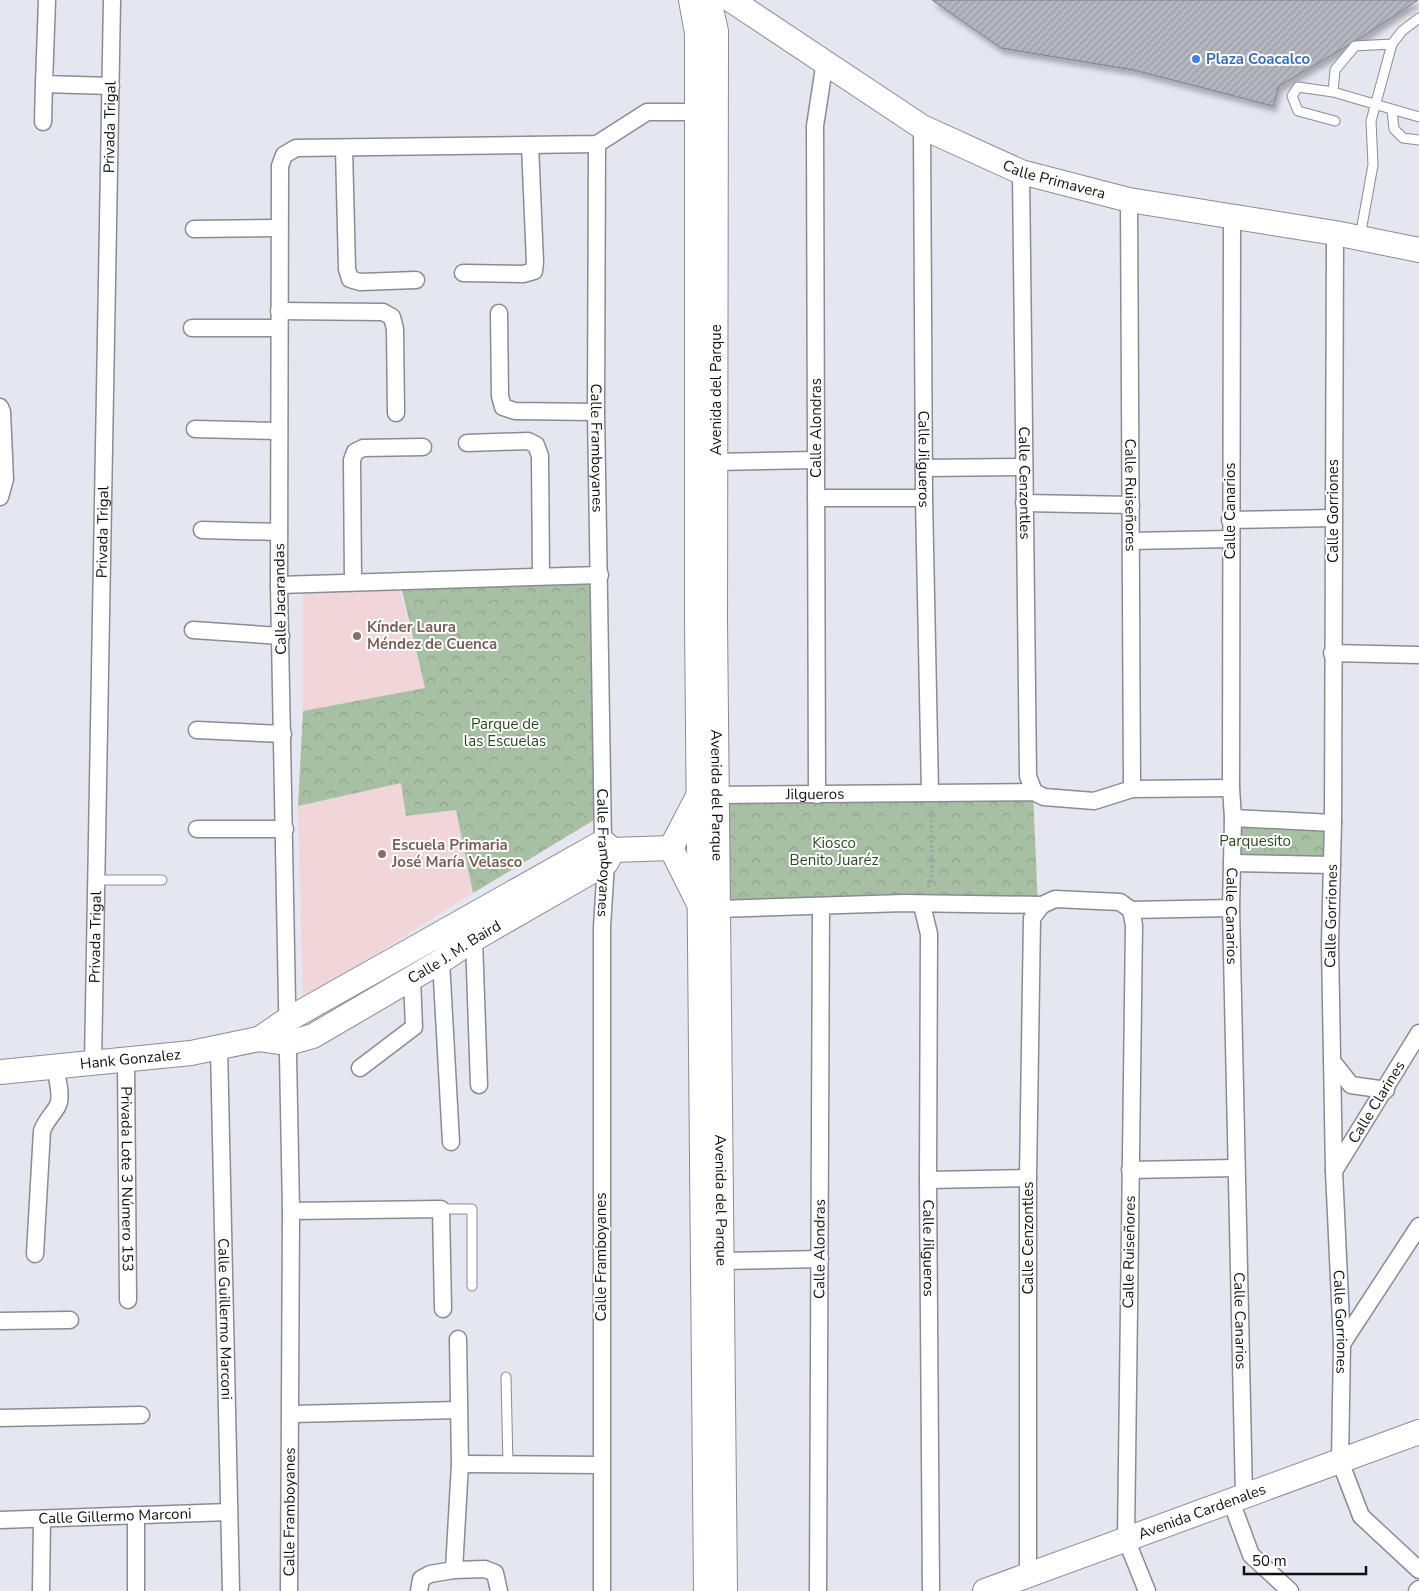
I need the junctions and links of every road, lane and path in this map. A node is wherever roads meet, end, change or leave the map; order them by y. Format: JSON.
{"nodes":[{"id":1,"x":47,"y":0,"type":"edge"},
{"id":2,"x":112,"y":0,"type":"edge"},
{"id":3,"x":691,"y":0,"type":"edge"},
{"id":4,"x":709,"y":0,"type":"edge"},
{"id":5,"x":732,"y":0,"type":"edge"},
{"id":6,"x":1419,"y":18,"type":"edge"},
{"id":7,"x":1392,"y":44,"type":"junction"},
{"id":8,"x":825,"y":62,"type":"junction"},
{"id":9,"x":44,"y":84,"type":"junction"},
{"id":10,"x":111,"y":86,"type":"junction"},
{"id":11,"x":1333,"y":92,"type":"junction"},
{"id":12,"x":1376,"y":104,"type":"junction"},
{"id":13,"x":1392,"y":109,"type":"junction"},
{"id":14,"x":697,"y":112,"type":"junction"},
{"id":15,"x":1419,"y":117,"type":"edge"},
{"id":16,"x":1335,"y":121,"type":"dead end"},
{"id":17,"x":43,"y":122,"type":"dead end"},
{"id":18,"x":922,"y":128,"type":"junction"},
{"id":19,"x":1419,"y":140,"type":"edge"},
{"id":20,"x":597,"y":144,"type":"junction"},
{"id":21,"x":530,"y":145,"type":"junction"},
{"id":22,"x":344,"y":149,"type":"junction"},
{"id":23,"x":1020,"y":172,"type":"junction"},
{"id":24,"x":1129,"y":200,"type":"junction"},
{"id":25,"x":1232,"y":216,"type":"junction"},
{"id":26,"x":278,"y":228,"type":"junction"},
{"id":27,"x":194,"y":229,"type":"dead end"},
{"id":28,"x":1335,"y":233,"type":"junction"},
{"id":29,"x":1360,"y":238,"type":"junction"},
{"id":30,"x":1419,"y":250,"type":"edge"},
{"id":31,"x":463,"y":273,"type":"dead end"},
{"id":32,"x":416,"y":280,"type":"dead end"},
{"id":33,"x":279,"y":311,"type":"junction"},
{"id":34,"x":499,"y":313,"type":"dead end"},
{"id":35,"x":192,"y":328,"type":"dead end"},
{"id":36,"x":279,"y":328,"type":"junction"},
{"id":37,"x":0,"y":407,"type":"edge"},
{"id":38,"x":596,"y":412,"type":"junction"},
{"id":39,"x":396,"y":413,"type":"dead end"},
{"id":40,"x":196,"y":429,"type":"dead end"},
{"id":41,"x":279,"y":431,"type":"junction"},
{"id":42,"x":467,"y":444,"type":"dead end"},
{"id":43,"x":424,"y":447,"type":"dead end"},
{"id":44,"x":816,"y":460,"type":"junction"},
{"id":45,"x":716,"y":462,"type":"junction"},
{"id":46,"x":1024,"y":467,"type":"junction"},
{"id":47,"x":924,"y":468,"type":"junction"},
{"id":48,"x":0,"y":497,"type":"edge"},
{"id":49,"x":816,"y":498,"type":"junction"},
{"id":50,"x":924,"y":498,"type":"junction"},
{"id":51,"x":1024,"y":503,"type":"junction"},
{"id":52,"x":1131,"y":505,"type":"junction"},
{"id":53,"x":1333,"y":518,"type":"junction"},
{"id":54,"x":1230,"y":520,"type":"junction"},
{"id":55,"x":202,"y":530,"type":"dead end"},
{"id":56,"x":279,"y":532,"type":"junction"},
{"id":57,"x":1230,"y":539,"type":"junction"},
{"id":58,"x":1131,"y":540,"type":"junction"},
{"id":59,"x":600,"y":575,"type":"junction"},
{"id":60,"x":542,"y":576,"type":"junction"},
{"id":61,"x":353,"y":582,"type":"junction"},
{"id":62,"x":280,"y":585,"type":"junction"},
{"id":63,"x":193,"y":630,"type":"dead end"},
{"id":64,"x":281,"y":636,"type":"junction"},
{"id":65,"x":1332,"y":653,"type":"junction"},
{"id":66,"x":1419,"y":654,"type":"edge"},
{"id":67,"x":197,"y":730,"type":"dead end"},
{"id":68,"x":283,"y":734,"type":"junction"},
{"id":69,"x":1230,"y":788,"type":"junction"},
{"id":70,"x":1132,"y":789,"type":"junction"},
{"id":71,"x":930,"y":792,"type":"junction"},
{"id":72,"x":1034,"y":792,"type":"junction"},
{"id":73,"x":817,"y":795,"type":"junction"},
{"id":74,"x":708,"y":796,"type":"junction"},
{"id":75,"x":1233,"y":818,"type":"junction"},
{"id":76,"x":1333,"y":823,"type":"junction"},
{"id":77,"x":197,"y":829,"type":"dead end"},
{"id":78,"x":285,"y":829,"type":"junction"},
{"id":79,"x":671,"y":848,"type":"junction"},
{"id":80,"x":607,"y":852,"type":"junction"},
{"id":81,"x":1232,"y":862,"type":"junction"},
{"id":82,"x":1332,"y":865,"type":"junction"},
{"id":83,"x":96,"y":880,"type":"junction"},
{"id":84,"x":162,"y":880,"type":"dead end"},
{"id":85,"x":922,"y":905,"type":"junction"},
{"id":86,"x":1042,"y":905,"type":"junction"},
{"id":87,"x":821,"y":906,"type":"junction"},
{"id":88,"x":710,"y":908,"type":"junction"},
{"id":89,"x":1231,"y":908,"type":"junction"},
{"id":90,"x":1131,"y":910,"type":"junction"},
{"id":91,"x":474,"y":939,"type":"junction"},
{"id":92,"x":442,"y":961,"type":"junction"},
{"id":93,"x":412,"y":979,"type":"junction"},
{"id":94,"x":287,"y":1032,"type":"junction"},
{"id":95,"x":1419,"y":1033,"type":"edge"},
{"id":96,"x":219,"y":1048,"type":"junction"},
{"id":97,"x":126,"y":1059,"type":"junction"},
{"id":98,"x":1332,"y":1061,"type":"junction"},
{"id":99,"x":93,"y":1063,"type":"junction"},
{"id":100,"x":55,"y":1067,"type":"junction"},
{"id":101,"x":360,"y":1068,"type":"dead end"},
{"id":102,"x":0,"y":1072,"type":"edge"},
{"id":103,"x":479,"y":1084,"type":"dead end"},
{"id":104,"x":1386,"y":1090,"type":"junction"},
{"id":105,"x":451,"y":1142,"type":"dead end"},
{"id":106,"x":1235,"y":1168,"type":"junction"},
{"id":107,"x":1130,"y":1170,"type":"junction"},
{"id":108,"x":1334,"y":1171,"type":"junction"},
{"id":109,"x":1028,"y":1178,"type":"junction"},
{"id":110,"x":928,"y":1180,"type":"junction"},
{"id":111,"x":441,"y":1209,"type":"junction"},
{"id":112,"x":291,"y":1211,"type":"junction"},
{"id":113,"x":1419,"y":1226,"type":"edge"},
{"id":114,"x":35,"y":1254,"type":"dead end"},
{"id":115,"x":820,"y":1260,"type":"junction"},
{"id":116,"x":721,"y":1261,"type":"junction"},
{"id":117,"x":472,"y":1286,"type":"dead end"},
{"id":118,"x":128,"y":1300,"type":"dead end"},
{"id":119,"x":443,"y":1309,"type":"dead end"},
{"id":120,"x":70,"y":1320,"type":"dead end"},
{"id":121,"x":0,"y":1321,"type":"edge"},
{"id":122,"x":458,"y":1339,"type":"dead end"},
{"id":123,"x":1342,"y":1344,"type":"junction"},
{"id":124,"x":506,"y":1377,"type":"dead end"},
{"id":125,"x":459,"y":1410,"type":"junction"},
{"id":126,"x":292,"y":1414,"type":"junction"},
{"id":127,"x":141,"y":1415,"type":"dead end"},
{"id":128,"x":0,"y":1418,"type":"edge"},
{"id":129,"x":1419,"y":1432,"type":"edge"},
{"id":130,"x":1340,"y":1461,"type":"junction"},
{"id":131,"x":460,"y":1464,"type":"junction"},
{"id":132,"x":508,"y":1465,"type":"junction"},
{"id":133,"x":601,"y":1465,"type":"junction"},
{"id":134,"x":1238,"y":1498,"type":"junction"},
{"id":135,"x":229,"y":1512,"type":"junction"},
{"id":136,"x":136,"y":1515,"type":"junction"},
{"id":137,"x":42,"y":1519,"type":"junction"},
{"id":138,"x":0,"y":1520,"type":"edge"},
{"id":139,"x":1126,"y":1539,"type":"junction"},
{"id":140,"x":454,"y":1570,"type":"junction"},
{"id":141,"x":1419,"y":1570,"type":"edge"},
{"id":142,"x":1018,"y":1583,"type":"edge"},
{"id":143,"x":41,"y":1591,"type":"edge"},
{"id":144,"x":136,"y":1591,"type":"edge"},
{"id":145,"x":231,"y":1591,"type":"edge"},
{"id":146,"x":289,"y":1591,"type":"edge"},
{"id":147,"x":419,"y":1591,"type":"edge"},
{"id":148,"x":499,"y":1591,"type":"edge"},
{"id":149,"x":602,"y":1591,"type":"edge"},
{"id":150,"x":706,"y":1591,"type":"edge"},
{"id":151,"x":725,"y":1591,"type":"edge"},
{"id":152,"x":818,"y":1591,"type":"edge"},
{"id":153,"x":931,"y":1591,"type":"edge"},
{"id":154,"x":985,"y":1591,"type":"edge"},
{"id":155,"x":1147,"y":1591,"type":"edge"},
{"id":156,"x":1290,"y":1591,"type":"edge"}],
"edges":[{"from":1,"to":9,"type":"street"},
{"from":2,"to":10,"type":"street","name":"Privada Trigal"},
{"from":3,"to":14,"type":"street","name":"Avenida del Parque"},
{"from":4,"to":45,"type":"street","name":"Avenida del Parque"},
{"from":5,"to":8,"type":"street","name":"Calle Primavera"},
{"from":6,"to":7,"type":"lane"},
{"from":7,"to":11,"type":"lane"},
{"from":7,"to":12,"type":"lane"},
{"from":8,"to":18,"type":"street","name":"Calle Primavera"},
{"from":8,"to":44,"type":"street","name":"Calle Alondras"},
{"from":9,"to":10,"type":"street"},
{"from":9,"to":17,"type":"street"},
{"from":10,"to":83,"type":"street","name":"Privada Trigal"},
{"from":11,"to":12,"type":"lane"},
{"from":11,"to":16,"type":"lane"},
{"from":12,"to":13,"type":"lane"},
{"from":12,"to":29,"type":"lane"},
{"from":13,"to":15,"type":"lane"},
{"from":13,"to":19,"type":"lane"},
{"from":14,"to":20,"type":"street"},
{"from":14,"to":74,"type":"street","name":"Avenida del Parque"},
{"from":18,"to":23,"type":"street","name":"Calle Primavera"},
{"from":18,"to":47,"type":"street","name":"Calle Jilgueros"},
{"from":20,"to":21,"type":"street"},
{"from":20,"to":38,"type":"street","name":"Calle Framboyanes"},
{"from":21,"to":22,"type":"street"},
{"from":21,"to":31,"type":"street"},
{"from":22,"to":26,"type":"street","name":"Calle Jacarandas"},
{"from":22,"to":32,"type":"street"},
{"from":23,"to":24,"type":"street","name":"Calle Primavera"},
{"from":23,"to":46,"type":"street","name":"Calle Cenzontles"},
{"from":24,"to":25,"type":"street","name":"Calle Primavera"},
{"from":24,"to":52,"type":"street","name":"Calle Ruiseñores"},
{"from":25,"to":28,"type":"street","name":"Calle Primavera"},
{"from":25,"to":54,"type":"street","name":"Calle Canarios"},
{"from":26,"to":27,"type":"street"},
{"from":26,"to":33,"type":"street","name":"Calle Jacarandas"},
{"from":28,"to":29,"type":"street","name":"Calle Primavera"},
{"from":28,"to":53,"type":"street","name":"Calle Gorriones"},
{"from":29,"to":30,"type":"street","name":"Calle Primavera"},
{"from":33,"to":36,"type":"street","name":"Calle Jacarandas"},
{"from":33,"to":39,"type":"street"},
{"from":34,"to":38,"type":"street"},
{"from":35,"to":36,"type":"street"},
{"from":36,"to":41,"type":"street","name":"Calle Jacarandas"},
{"from":37,"to":48,"type":"street"},
{"from":38,"to":59,"type":"street","name":"Calle Framboyanes"},
{"from":40,"to":41,"type":"street"},
{"from":41,"to":56,"type":"street","name":"Calle Jacarandas"},
{"from":42,"to":60,"type":"street"},
{"from":43,"to":61,"type":"street"},
{"from":44,"to":45,"type":"street"},
{"from":44,"to":49,"type":"street","name":"Calle Alondras"},
{"from":45,"to":74,"type":"street","name":"Avenida del Parque"},
{"from":46,"to":47,"type":"street"},
{"from":46,"to":51,"type":"street","name":"Calle Cenzontles"},
{"from":47,"to":50,"type":"street","name":"Calle Jilgueros"},
{"from":49,"to":50,"type":"street"},
{"from":49,"to":73,"type":"street","name":"Calle Alondras"},
{"from":50,"to":71,"type":"street","name":"Calle Jilgueros"},
{"from":51,"to":52,"type":"street"},
{"from":51,"to":72,"type":"street","name":"Calle Cenzontles"},
{"from":52,"to":58,"type":"street","name":"Calle Ruiseñores"},
{"from":53,"to":54,"type":"street"},
{"from":53,"to":65,"type":"street","name":"Calle Gorriones"},
{"from":54,"to":57,"type":"street","name":"Calle Canarios"},
{"from":55,"to":56,"type":"street"},
{"from":56,"to":62,"type":"street","name":"Calle Jacarandas"},
{"from":57,"to":58,"type":"street"},
{"from":57,"to":69,"type":"street","name":"Calle Canarios"},
{"from":58,"to":70,"type":"street","name":"Calle Ruiseñores"},
{"from":59,"to":60,"type":"street"},
{"from":59,"to":80,"type":"street","name":"Calle Framboyanes"},
{"from":60,"to":61,"type":"street"},
{"from":61,"to":62,"type":"street"},
{"from":62,"to":64,"type":"street","name":"Calle Jacarandas"},
{"from":63,"to":64,"type":"street"},
{"from":64,"to":68,"type":"street","name":"Calle Jacarandas"},
{"from":65,"to":66,"type":"street"},
{"from":65,"to":76,"type":"street","name":"Calle Gorriones"},
{"from":67,"to":68,"type":"street"},
{"from":68,"to":78,"type":"street","name":"Calle Jacarandas"},
{"from":69,"to":70,"type":"street","name":"Jilgueros"},
{"from":69,"to":75,"type":"street","name":"Calle Canarios"},
{"from":70,"to":72,"type":"street","name":"Jilgueros"},
{"from":71,"to":72,"type":"street","name":"Jilgueros"},
{"from":71,"to":73,"type":"street","name":"Jilgueros"},
{"from":71,"to":85,"type":"path"},
{"from":73,"to":74,"type":"street","name":"Jilgueros"},
{"from":74,"to":79,"type":"street"},
{"from":74,"to":88,"type":"street","name":"Avenida del Parque"},
{"from":75,"to":76,"type":"street"},
{"from":75,"to":81,"type":"street","name":"Calle Canarios"},
{"from":76,"to":82,"type":"street","name":"Calle Gorriones"},
{"from":77,"to":78,"type":"street"},
{"from":78,"to":94,"type":"street","name":"Calle Jacarandas"},
{"from":79,"to":80,"type":"street","name":"Calle J. M. Baird"},
{"from":79,"to":88,"type":"street"},
{"from":80,"to":91,"type":"street","name":"Calle J. M. Baird"},
{"from":80,"to":94,"type":"street","name":"Calle J. M. Baird"},
{"from":80,"to":133,"type":"street","name":"Calle Framboyanes"},
{"from":81,"to":82,"type":"street"},
{"from":81,"to":89,"type":"street","name":"Calle Canarios"},
{"from":82,"to":98,"type":"street","name":"Calle Gorriones"},
{"from":83,"to":84,"type":"lane"},
{"from":83,"to":99,"type":"street","name":"Privada Trigal"},
{"from":85,"to":86,"type":"street"},
{"from":85,"to":87,"type":"street"},
{"from":85,"to":110,"type":"street","name":"Calle Jilgueros"},
{"from":86,"to":90,"type":"street"},
{"from":86,"to":109,"type":"street","name":"Calle Cenzontles"},
{"from":87,"to":88,"type":"street"},
{"from":87,"to":115,"type":"street","name":"Calle Alondras"},
{"from":88,"to":116,"type":"street","name":"Avenida del Parque"},
{"from":88,"to":150,"type":"street","name":"Avenida del Parque"},
{"from":89,"to":90,"type":"street"},
{"from":89,"to":106,"type":"street","name":"Calle Canarios"},
{"from":90,"to":107,"type":"street","name":"Calle Ruiseñores"},
{"from":91,"to":92,"type":"street","name":"Calle J. M. Baird"},
{"from":91,"to":103,"type":"street"},
{"from":92,"to":93,"type":"street","name":"Calle J. M. Baird"},
{"from":92,"to":105,"type":"street"},
{"from":93,"to":94,"type":"street","name":"Calle J. M. Baird"},
{"from":93,"to":101,"type":"street"},
{"from":94,"to":96,"type":"street","name":"Hank Gonzalez"},
{"from":94,"to":112,"type":"street","name":"Calle Framboyanes"},
{"from":95,"to":104,"type":"street","name":"Calle Clarines"},
{"from":96,"to":97,"type":"street","name":"Hank Gonzalez"},
{"from":96,"to":135,"type":"street","name":"Calle Guillermo Marconi"},
{"from":97,"to":99,"type":"street","name":"Hank Gonzalez"},
{"from":97,"to":118,"type":"street","name":"Privada Lote 3 Número 153"},
{"from":98,"to":104,"type":"street"},
{"from":98,"to":108,"type":"street","name":"Calle Gorriones"},
{"from":99,"to":100,"type":"street","name":"Hank Gonzalez"},
{"from":100,"to":102,"type":"street","name":"Hank Gonzalez"},
{"from":100,"to":114,"type":"street"},
{"from":104,"to":108,"type":"street","name":"Calle Clarines"},
{"from":106,"to":107,"type":"street"},
{"from":106,"to":134,"type":"street","name":"Calle Canarios"},
{"from":107,"to":139,"type":"street","name":"Calle Ruiseñores"},
{"from":108,"to":123,"type":"street","name":"Calle Gorriones"},
{"from":109,"to":110,"type":"street"},
{"from":109,"to":142,"type":"street","name":"Calle Cenzontles"},
{"from":110,"to":153,"type":"street","name":"Calle Jilgueros"},
{"from":111,"to":112,"type":"street"},
{"from":111,"to":117,"type":"lane"},
{"from":111,"to":119,"type":"street"},
{"from":112,"to":126,"type":"street","name":"Calle Framboyanes"},
{"from":113,"to":123,"type":"street"},
{"from":115,"to":116,"type":"street"},
{"from":115,"to":152,"type":"street","name":"Calle Alondras"},
{"from":116,"to":151,"type":"street","name":"Avenida del Parque"},
{"from":120,"to":121,"type":"street"},
{"from":122,"to":125,"type":"street"},
{"from":123,"to":130,"type":"street","name":"Calle Gorriones"},
{"from":124,"to":132,"type":"lane"},
{"from":125,"to":126,"type":"street"},
{"from":125,"to":131,"type":"street"},
{"from":126,"to":146,"type":"street","name":"Calle Framboyanes"},
{"from":127,"to":128,"type":"street"},
{"from":129,"to":130,"type":"street","name":"Avenida Cardenales"},
{"from":130,"to":134,"type":"street","name":"Avenida Cardenales"},
{"from":130,"to":141,"type":"street","name":"Calle Gorriones"},
{"from":131,"to":132,"type":"street"},
{"from":131,"to":140,"type":"street"},
{"from":132,"to":133,"type":"street"},
{"from":133,"to":149,"type":"street","name":"Calle Framboyanes"},
{"from":134,"to":139,"type":"street","name":"Avenida Cardenales"},
{"from":134,"to":156,"type":"street","name":"Calle Canarios"},
{"from":135,"to":136,"type":"street","name":"Calle Gillermo Marconi"},
{"from":135,"to":145,"type":"street","name":"Calle Guillermo Marconi"},
{"from":136,"to":137,"type":"street","name":"Calle Gillermo Marconi"},
{"from":136,"to":144,"type":"street"},
{"from":137,"to":138,"type":"street","name":"Calle Gillermo Marconi"},
{"from":137,"to":143,"type":"street"},
{"from":139,"to":142,"type":"street","name":"Avenida Cardenales"},
{"from":139,"to":155,"type":"street","name":"Calle Ruiseñores"},
{"from":140,"to":147,"type":"street"},
{"from":140,"to":148,"type":"street"},
{"from":142,"to":154,"type":"street","name":"Avenida Cardenales"}]}
